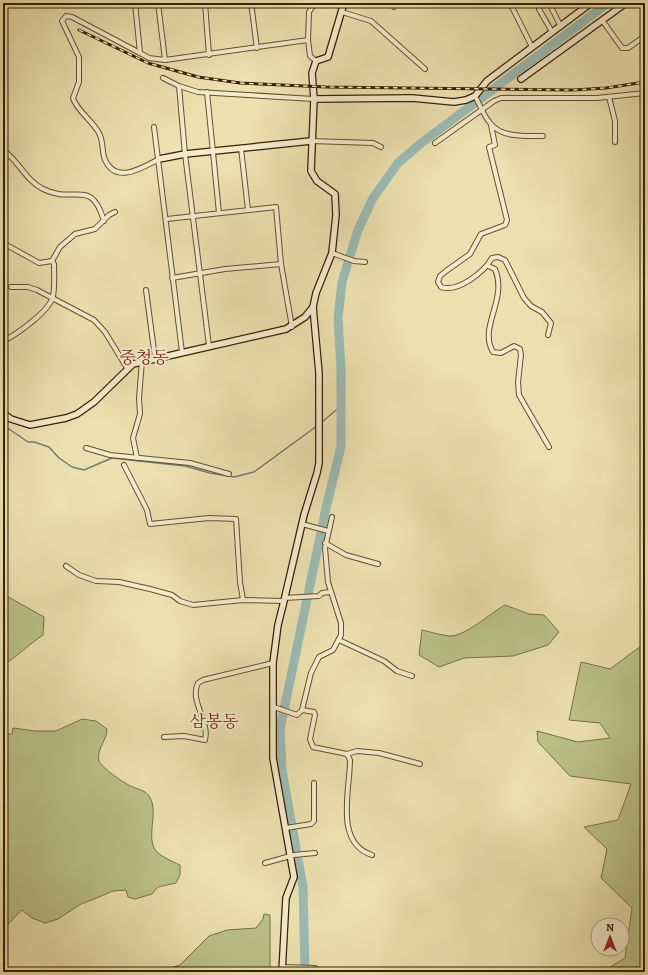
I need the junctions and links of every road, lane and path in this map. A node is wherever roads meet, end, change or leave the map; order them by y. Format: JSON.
{"nodes":[{"id":1,"x":135,"y":3,"type":"edge"},
{"id":2,"x":158,"y":3,"type":"edge"},
{"id":3,"x":205,"y":3,"type":"edge"},
{"id":4,"x":251,"y":3,"type":"edge"},
{"id":5,"x":315,"y":3,"type":"edge"},
{"id":6,"x":344,"y":3,"type":"edge"},
{"id":7,"x":390,"y":3,"type":"edge"},
{"id":8,"x":510,"y":3,"type":"edge"},
{"id":9,"x":549,"y":3,"type":"edge"},
{"id":10,"x":591,"y":3,"type":"edge"},
{"id":11,"x":626,"y":3,"type":"edge"},
{"id":12,"x":394,"y":7,"type":"dead end"},
{"id":13,"x":539,"y":9,"type":"dead end"},
{"id":14,"x":342,"y":12,"type":"junction"},
{"id":15,"x":602,"y":20,"type":"junction"},
{"id":16,"x":561,"y":27,"type":"junction"},
{"id":17,"x":552,"y":32,"type":"junction"},
{"id":18,"x":645,"y":36,"type":"edge"},
{"id":19,"x":308,"y":40,"type":"junction"},
{"id":20,"x":532,"y":47,"type":"junction"},
{"id":21,"x":257,"y":48,"type":"junction"},
{"id":22,"x":140,"y":53,"type":"junction"},
{"id":23,"x":209,"y":55,"type":"junction"},
{"id":24,"x":165,"y":60,"type":"junction"},
{"id":25,"x":316,"y":61,"type":"junction"},
{"id":26,"x":425,"y":69,"type":"dead end"},
{"id":27,"x":163,"y":78,"type":"dead end"},
{"id":28,"x":520,"y":79,"type":"dead end"},
{"id":29,"x":179,"y":86,"type":"junction"},
{"id":30,"x":208,"y":92,"type":"junction"},
{"id":31,"x":645,"y":93,"type":"edge"},
{"id":32,"x":609,"y":97,"type":"junction"},
{"id":33,"x":476,"y":98,"type":"junction"},
{"id":34,"x":314,"y":99,"type":"junction"},
{"id":35,"x":482,"y":108,"type":"junction"},
{"id":36,"x":491,"y":125,"type":"junction"},
{"id":37,"x":154,"y":126,"type":"dead end"},
{"id":38,"x":543,"y":136,"type":"dead end"},
{"id":39,"x":311,"y":141,"type":"junction"},
{"id":40,"x":615,"y":142,"type":"dead end"},
{"id":41,"x":435,"y":143,"type":"dead end"},
{"id":42,"x":381,"y":147,"type":"dead end"},
{"id":43,"x":241,"y":148,"type":"junction"},
{"id":44,"x":3,"y":150,"type":"edge"},
{"id":45,"x":213,"y":151,"type":"junction"},
{"id":46,"x":185,"y":154,"type":"junction"},
{"id":47,"x":159,"y":159,"type":"junction"},
{"id":48,"x":248,"y":210,"type":"junction"},
{"id":49,"x":115,"y":212,"type":"dead end"},
{"id":50,"x":219,"y":213,"type":"junction"},
{"id":51,"x":193,"y":216,"type":"junction"},
{"id":52,"x":167,"y":219,"type":"junction"},
{"id":53,"x":104,"y":221,"type":"junction"},
{"id":54,"x":3,"y":243,"type":"edge"},
{"id":55,"x":332,"y":253,"type":"junction"},
{"id":56,"x":52,"y":261,"type":"junction"},
{"id":57,"x":365,"y":262,"type":"dead end"},
{"id":58,"x":282,"y":264,"type":"junction"},
{"id":59,"x":488,"y":266,"type":"junction"},
{"id":60,"x":199,"y":273,"type":"junction"},
{"id":61,"x":172,"y":278,"type":"junction"},
{"id":62,"x":11,"y":287,"type":"dead end"},
{"id":63,"x":146,"y":290,"type":"dead end"},
{"id":64,"x":53,"y":297,"type":"junction"},
{"id":65,"x":314,"y":307,"type":"junction"},
{"id":66,"x":292,"y":327,"type":"junction"},
{"id":67,"x":548,"y":335,"type":"dead end"},
{"id":68,"x":3,"y":341,"type":"edge"},
{"id":69,"x":209,"y":346,"type":"junction"},
{"id":70,"x":182,"y":352,"type":"junction"},
{"id":71,"x":154,"y":358,"type":"junction"},
{"id":72,"x":142,"y":361,"type":"junction"},
{"id":73,"x":127,"y":368,"type":"junction"},
{"id":74,"x":3,"y":414,"type":"edge"},
{"id":75,"x":549,"y":447,"type":"dead end"},
{"id":76,"x":86,"y":448,"type":"dead end"},
{"id":77,"x":137,"y":458,"type":"junction"},
{"id":78,"x":124,"y":465,"type":"dead end"},
{"id":79,"x":229,"y":474,"type":"dead end"},
{"id":80,"x":332,"y":517,"type":"dead end"},
{"id":81,"x":302,"y":524,"type":"junction"},
{"id":82,"x":327,"y":531,"type":"junction"},
{"id":83,"x":325,"y":543,"type":"junction"},
{"id":84,"x":378,"y":564,"type":"dead end"},
{"id":85,"x":66,"y":566,"type":"dead end"},
{"id":86,"x":330,"y":592,"type":"junction"},
{"id":87,"x":284,"y":599,"type":"junction"},
{"id":88,"x":243,"y":600,"type":"junction"},
{"id":89,"x":339,"y":640,"type":"junction"},
{"id":90,"x":273,"y":663,"type":"junction"},
{"id":91,"x":412,"y":676,"type":"dead end"},
{"id":92,"x":276,"y":709,"type":"junction"},
{"id":93,"x":302,"y":710,"type":"junction"},
{"id":94,"x":164,"y":737,"type":"dead end"},
{"id":95,"x":347,"y":754,"type":"junction"},
{"id":96,"x":420,"y":764,"type":"dead end"},
{"id":97,"x":314,"y":783,"type":"dead end"},
{"id":98,"x":287,"y":828,"type":"junction"},
{"id":99,"x":315,"y":853,"type":"dead end"},
{"id":100,"x":292,"y":855,"type":"junction"},
{"id":101,"x":372,"y":855,"type":"dead end"},
{"id":102,"x":266,"y":863,"type":"dead end"},
{"id":103,"x":315,"y":968,"type":"dead end"},
{"id":104,"x":282,"y":970,"type":"edge"},
{"id":105,"x":389,"y":970,"type":"dead end"},
{"id":106,"x":373,"y":972,"type":"edge"}],
"edges":[{"from":1,"to":22,"type":"street"},
{"from":2,"to":24,"type":"street"},
{"from":3,"to":23,"type":"street"},
{"from":4,"to":21,"type":"street"},
{"from":5,"to":19,"type":"street"},
{"from":6,"to":14,"type":"main road"},
{"from":7,"to":12,"type":"street"},
{"from":8,"to":20,"type":"street"},
{"from":9,"to":16,"type":"street"},
{"from":10,"to":16,"type":"main road"},
{"from":11,"to":15,"type":"main road"},
{"from":13,"to":17,"type":"street"},
{"from":14,"to":25,"type":"main road"},
{"from":14,"to":26,"type":"street"},
{"from":15,"to":18,"type":"street"},
{"from":15,"to":28,"type":"main road"},
{"from":16,"to":17,"type":"main road"},
{"from":17,"to":20,"type":"main road"},
{"from":19,"to":21,"type":"street"},
{"from":19,"to":25,"type":"street"},
{"from":20,"to":33,"type":"main road"},
{"from":21,"to":23,"type":"street"},
{"from":22,"to":24,"type":"street"},
{"from":22,"to":47,"type":"street"},
{"from":23,"to":24,"type":"street"},
{"from":25,"to":34,"type":"main road"},
{"from":27,"to":29,"type":"street"},
{"from":29,"to":30,"type":"street"},
{"from":29,"to":46,"type":"street"},
{"from":30,"to":34,"type":"street"},
{"from":30,"to":45,"type":"street"},
{"from":31,"to":32,"type":"street"},
{"from":32,"to":35,"type":"street"},
{"from":32,"to":40,"type":"street"},
{"from":33,"to":34,"type":"main road"},
{"from":33,"to":35,"type":"street"},
{"from":34,"to":39,"type":"main road"},
{"from":35,"to":36,"type":"street"},
{"from":35,"to":41,"type":"street"},
{"from":36,"to":38,"type":"street"},
{"from":36,"to":59,"type":"street"},
{"from":37,"to":47,"type":"street"},
{"from":39,"to":42,"type":"street"},
{"from":39,"to":43,"type":"main road"},
{"from":39,"to":55,"type":"main road"},
{"from":43,"to":45,"type":"main road"},
{"from":43,"to":48,"type":"street"},
{"from":44,"to":53,"type":"street"},
{"from":45,"to":46,"type":"main road"},
{"from":45,"to":50,"type":"street"},
{"from":46,"to":47,"type":"main road"},
{"from":46,"to":51,"type":"street"},
{"from":47,"to":52,"type":"street"},
{"from":48,"to":50,"type":"street"},
{"from":48,"to":58,"type":"street"},
{"from":49,"to":53,"type":"street"},
{"from":50,"to":51,"type":"street"},
{"from":51,"to":52,"type":"street"},
{"from":51,"to":60,"type":"street"},
{"from":52,"to":61,"type":"street"},
{"from":53,"to":56,"type":"street"},
{"from":54,"to":56,"type":"street"},
{"from":55,"to":57,"type":"street"},
{"from":55,"to":65,"type":"main road"},
{"from":56,"to":64,"type":"street"},
{"from":58,"to":60,"type":"street"},
{"from":58,"to":66,"type":"street"},
{"from":59,"to":67,"type":"street"},
{"from":59,"to":75,"type":"street"},
{"from":60,"to":61,"type":"street"},
{"from":60,"to":69,"type":"street"},
{"from":61,"to":70,"type":"street"},
{"from":62,"to":64,"type":"street"},
{"from":63,"to":71,"type":"street"},
{"from":64,"to":68,"type":"street"},
{"from":64,"to":73,"type":"street"},
{"from":65,"to":66,"type":"main road"},
{"from":65,"to":81,"type":"main road"},
{"from":66,"to":69,"type":"main road"},
{"from":69,"to":70,"type":"main road"},
{"from":70,"to":71,"type":"main road"},
{"from":71,"to":72,"type":"main road"},
{"from":72,"to":73,"type":"main road"},
{"from":72,"to":77,"type":"street"},
{"from":73,"to":74,"type":"main road"},
{"from":76,"to":77,"type":"street"},
{"from":77,"to":79,"type":"street"},
{"from":78,"to":88,"type":"street"},
{"from":80,"to":82,"type":"street"},
{"from":81,"to":82,"type":"street"},
{"from":81,"to":87,"type":"main road"},
{"from":82,"to":83,"type":"street"},
{"from":83,"to":84,"type":"street"},
{"from":83,"to":86,"type":"street"},
{"from":85,"to":88,"type":"street"},
{"from":86,"to":87,"type":"street"},
{"from":86,"to":89,"type":"street"},
{"from":87,"to":88,"type":"street"},
{"from":87,"to":90,"type":"main road"},
{"from":89,"to":91,"type":"street"},
{"from":89,"to":93,"type":"street"},
{"from":90,"to":92,"type":"main road"},
{"from":90,"to":94,"type":"street"},
{"from":92,"to":93,"type":"street"},
{"from":92,"to":98,"type":"main road"},
{"from":93,"to":95,"type":"street"},
{"from":95,"to":96,"type":"street"},
{"from":95,"to":101,"type":"street"},
{"from":97,"to":98,"type":"street"},
{"from":98,"to":100,"type":"main road"},
{"from":99,"to":100,"type":"street"},
{"from":100,"to":102,"type":"street"},
{"from":100,"to":104,"type":"main road"},
{"from":103,"to":104,"type":"street"},
{"from":105,"to":106,"type":"street"}]}
